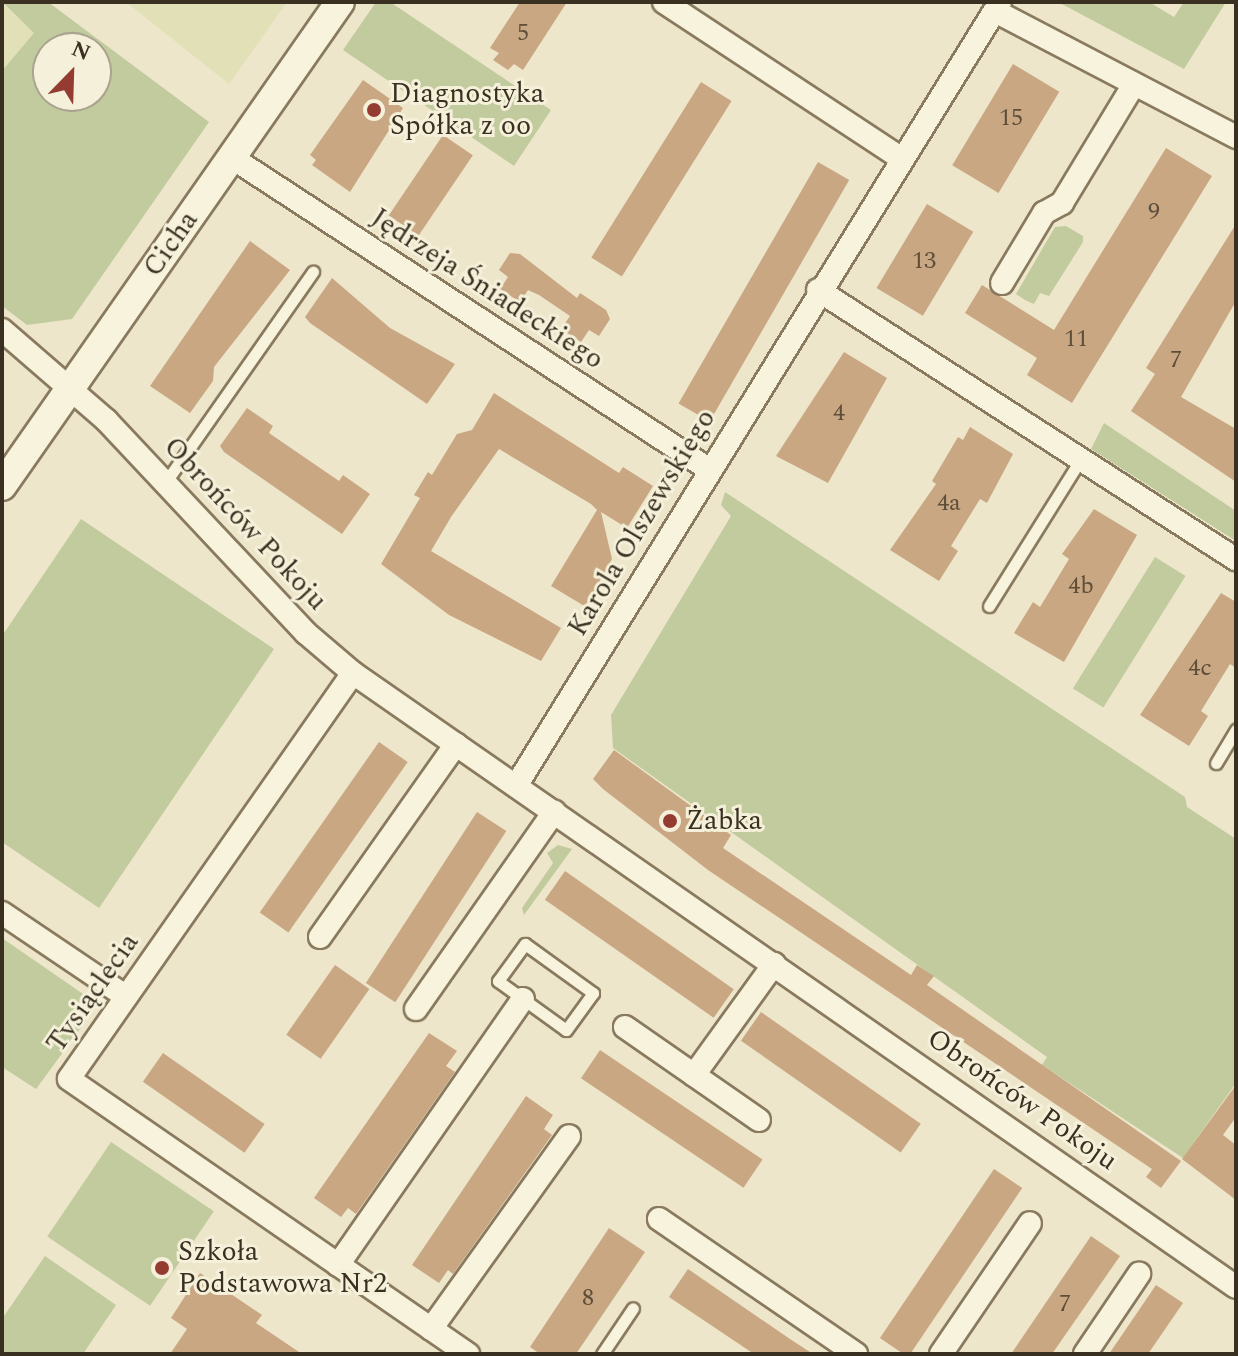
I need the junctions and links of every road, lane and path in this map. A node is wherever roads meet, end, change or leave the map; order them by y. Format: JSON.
{"nodes":[{"id":1,"x":340,"y":2,"type":"edge"},
{"id":2,"x":664,"y":2,"type":"edge"},
{"id":3,"x":997,"y":6,"type":"edge"},
{"id":4,"x":1134,"y":84,"type":"junction"},
{"id":5,"x":1236,"y":137,"type":"edge"},
{"id":6,"x":231,"y":157,"type":"junction"},
{"id":7,"x":901,"y":158,"type":"junction"},
{"id":8,"x":313,"y":272,"type":"dead end"},
{"id":9,"x":1002,"y":283,"type":"dead end"},
{"id":10,"x":818,"y":290,"type":"junction"},
{"id":11,"x":2,"y":330,"type":"edge"},
{"id":12,"x":72,"y":388,"type":"junction"},
{"id":13,"x":1081,"y":459,"type":"junction"},
{"id":14,"x":710,"y":470,"type":"junction"},
{"id":15,"x":165,"y":483,"type":"junction"},
{"id":16,"x":2,"y":486,"type":"edge"},
{"id":17,"x":1236,"y":559,"type":"edge"},
{"id":18,"x":989,"y":606,"type":"dead end"},
{"id":19,"x":353,"y":673,"type":"junction"},
{"id":20,"x":1236,"y":730,"type":"edge"},
{"id":21,"x":456,"y":744,"type":"junction"},
{"id":22,"x":1216,"y":763,"type":"dead end"},
{"id":23,"x":516,"y":786,"type":"junction"},
{"id":24,"x":554,"y":812,"type":"junction"},
{"id":25,"x":2,"y":913,"type":"edge"},
{"id":26,"x":320,"y":937,"type":"dead end"},
{"id":27,"x":774,"y":964,"type":"junction"},
{"id":28,"x":125,"y":996,"type":"junction"},
{"id":29,"x":523,"y":999,"type":"junction"},
{"id":30,"x":416,"y":1009,"type":"dead end"},
{"id":31,"x":625,"y":1027,"type":"dead end"},
{"id":32,"x":694,"y":1075,"type":"junction"},
{"id":33,"x":759,"y":1120,"type":"dead end"},
{"id":34,"x":569,"y":1136,"type":"dead end"},
{"id":35,"x":659,"y":1219,"type":"dead end"},
{"id":36,"x":1030,"y":1223,"type":"dead end"},
{"id":37,"x":338,"y":1265,"type":"junction"},
{"id":38,"x":1139,"y":1274,"type":"dead end"},
{"id":39,"x":1236,"y":1287,"type":"edge"},
{"id":40,"x":633,"y":1308,"type":"dead end"},
{"id":41,"x":431,"y":1329,"type":"junction"},
{"id":42,"x":468,"y":1354,"type":"edge"},
{"id":43,"x":602,"y":1354,"type":"edge"},
{"id":44,"x":856,"y":1354,"type":"edge"},
{"id":45,"x":941,"y":1354,"type":"edge"},
{"id":46,"x":1085,"y":1354,"type":"edge"}],
"edges":[{"from":1,"to":6,"type":"street","name":"Cicha"},
{"from":2,"to":7,"type":"street"},
{"from":3,"to":4,"type":"street"},
{"from":3,"to":7,"type":"street","name":"Karola Olszewskiego"},
{"from":4,"to":5,"type":"street"},
{"from":4,"to":9,"type":"street"},
{"from":6,"to":12,"type":"street","name":"Cicha"},
{"from":6,"to":14,"type":"street","name":"Jędrzeja Śniadeckiego"},
{"from":7,"to":10,"type":"street","name":"Karola Olszewskiego"},
{"from":8,"to":15,"type":"lane"},
{"from":10,"to":13,"type":"street"},
{"from":10,"to":14,"type":"street","name":"Karola Olszewskiego"},
{"from":11,"to":12,"type":"street","name":"Obrońców Pokoju"},
{"from":12,"to":15,"type":"street","name":"Obrońców Pokoju"},
{"from":12,"to":16,"type":"street","name":"Cicha"},
{"from":13,"to":17,"type":"street"},
{"from":13,"to":18,"type":"lane"},
{"from":14,"to":23,"type":"street","name":"Karola Olszewskiego"},
{"from":15,"to":19,"type":"street","name":"Obrońców Pokoju"},
{"from":19,"to":21,"type":"street","name":"Obrońców Pokoju"},
{"from":19,"to":28,"type":"street","name":"Tysiąclecia"},
{"from":20,"to":22,"type":"lane"},
{"from":21,"to":23,"type":"street","name":"Obrońców Pokoju"},
{"from":21,"to":26,"type":"street"},
{"from":23,"to":24,"type":"street","name":"Obrońców Pokoju"},
{"from":24,"to":27,"type":"street","name":"Obrońców Pokoju"},
{"from":24,"to":30,"type":"street"},
{"from":25,"to":28,"type":"street"},
{"from":27,"to":32,"type":"street"},
{"from":27,"to":39,"type":"street","name":"Obrońców Pokoju"},
{"from":28,"to":37,"type":"street","name":"Tysiąclecia"},
{"from":29,"to":29,"type":"lane"},
{"from":29,"to":37,"type":"street"},
{"from":31,"to":32,"type":"street"},
{"from":32,"to":33,"type":"street"},
{"from":34,"to":41,"type":"street"},
{"from":35,"to":44,"type":"street"},
{"from":36,"to":45,"type":"street"},
{"from":37,"to":41,"type":"street","name":"Tysiąclecia"},
{"from":38,"to":46,"type":"street"},
{"from":40,"to":43,"type":"lane"},
{"from":41,"to":42,"type":"street","name":"Tysiąclecia"}]}
